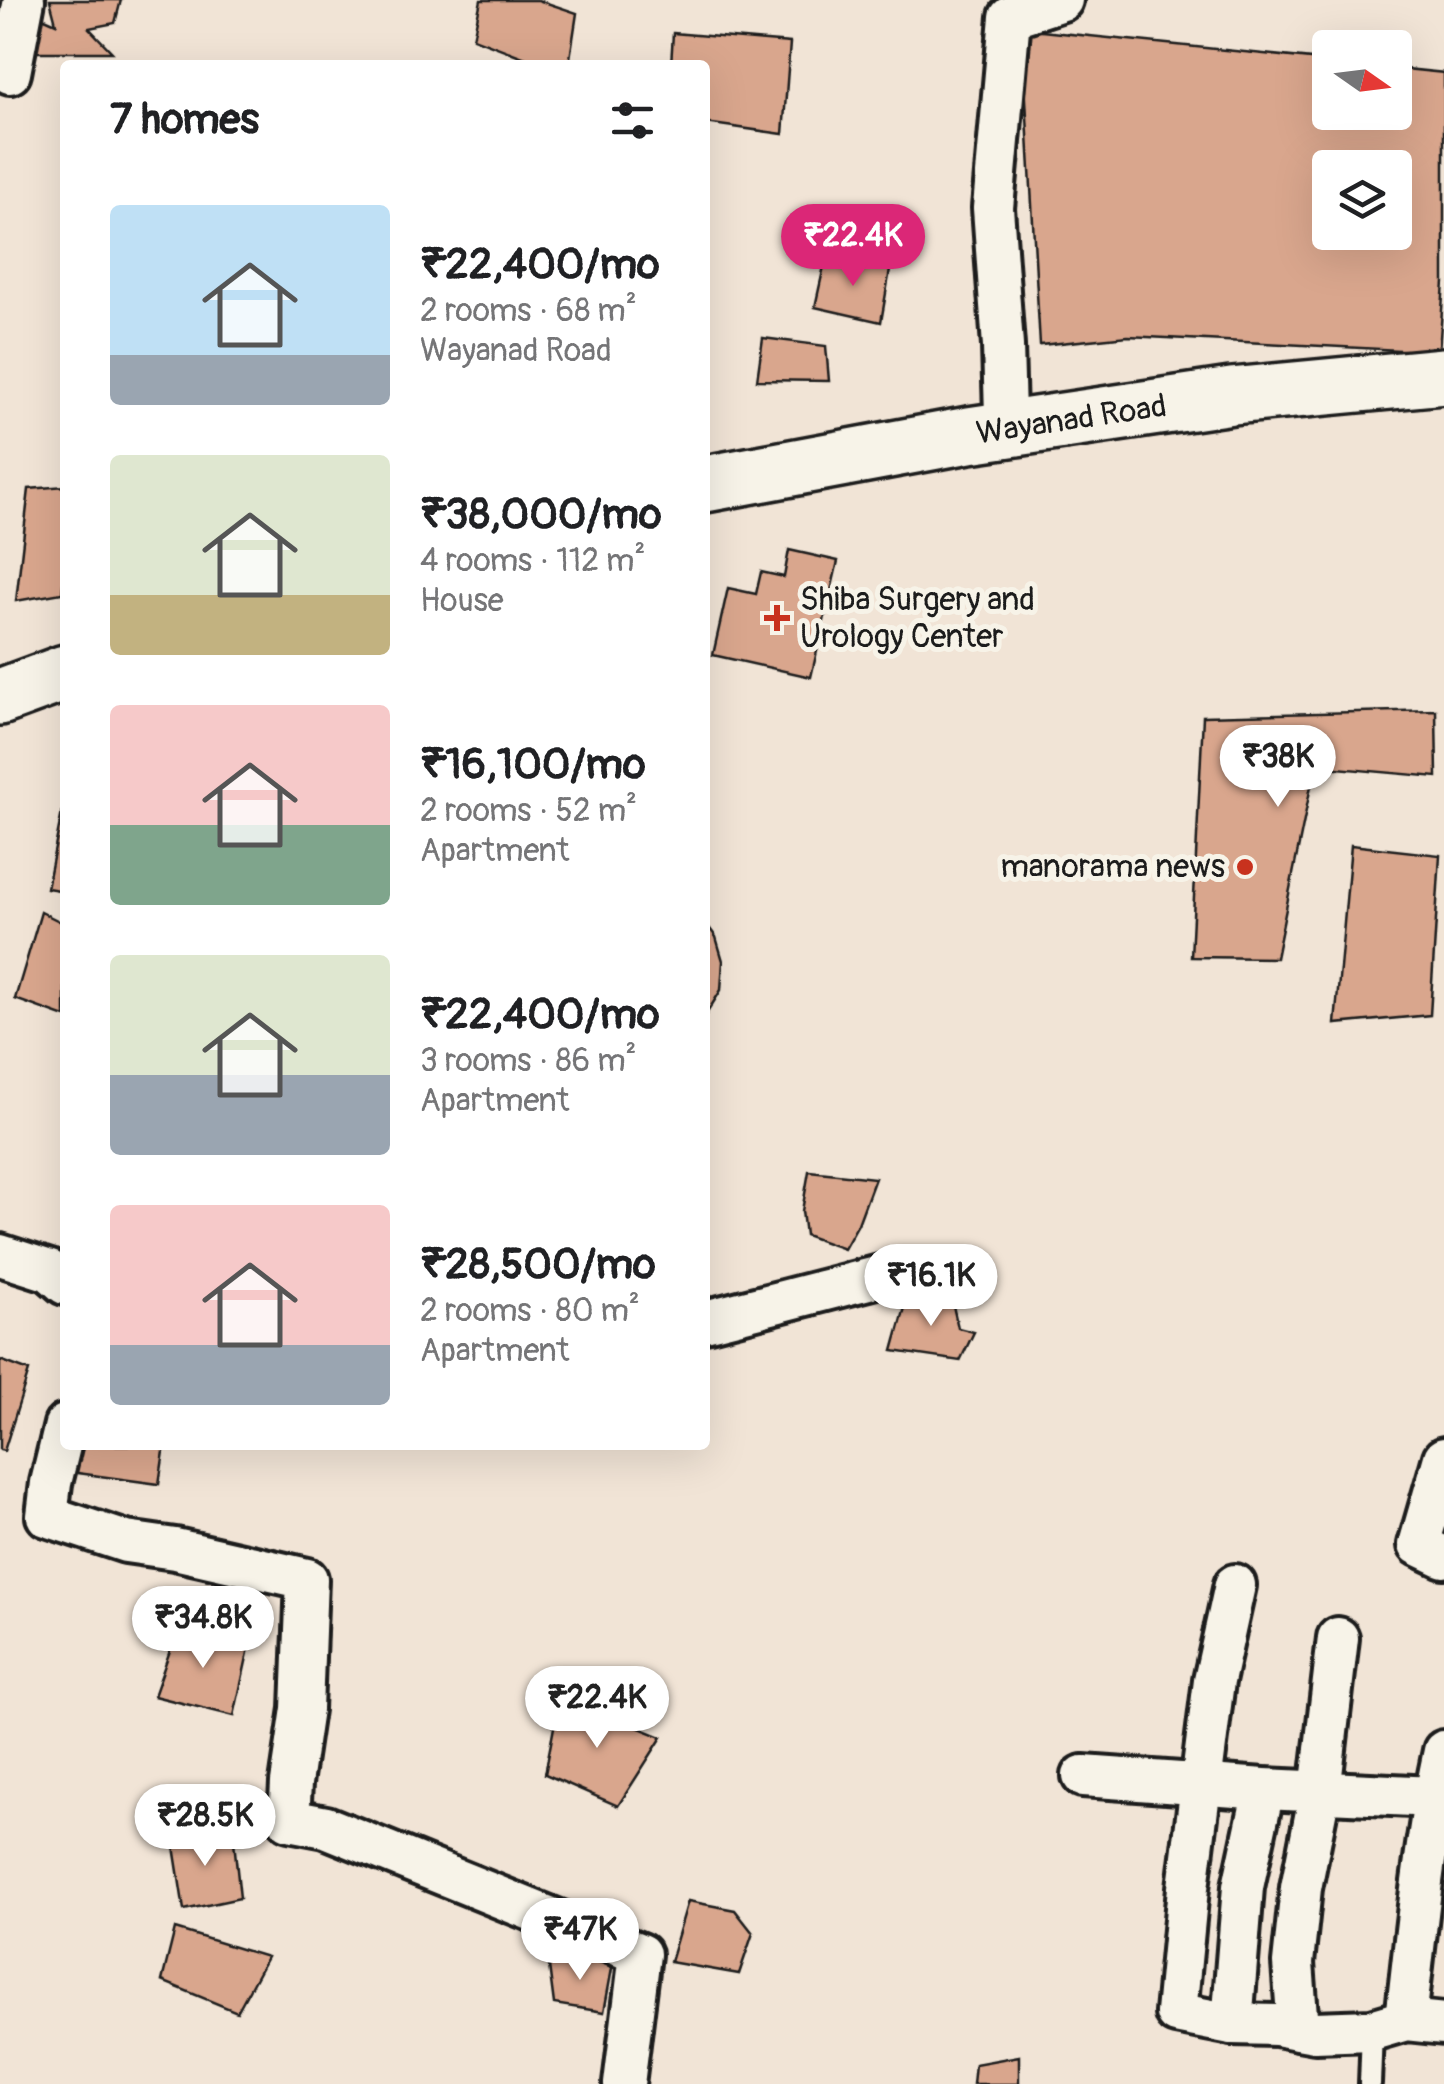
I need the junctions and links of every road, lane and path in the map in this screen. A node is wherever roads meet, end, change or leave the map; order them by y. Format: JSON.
{"nodes":[{"id":1,"x":24,"y":0,"type":"edge"},
{"id":2,"x":1062,"y":0,"type":"edge"},
{"id":3,"x":10,"y":73,"type":"dead end"},
{"id":4,"x":1444,"y":376,"type":"edge"},
{"id":5,"x":1009,"y":429,"type":"junction"},
{"id":6,"x":710,"y":483,"type":"edge"},
{"id":7,"x":60,"y":675,"type":"edge"},
{"id":8,"x":0,"y":697,"type":"edge"},
{"id":9,"x":0,"y":1255,"type":"edge"},
{"id":10,"x":892,"y":1273,"type":"dead end"},
{"id":11,"x":60,"y":1280,"type":"edge"},
{"id":12,"x":710,"y":1321,"type":"edge"},
{"id":13,"x":60,"y":1444,"type":"edge"},
{"id":14,"x":1444,"y":1458,"type":"edge"},
{"id":15,"x":1444,"y":1557,"type":"edge"},
{"id":16,"x":1235,"y":1585,"type":"dead end"},
{"id":17,"x":1338,"y":1638,"type":"dead end"},
{"id":18,"x":1444,"y":1751,"type":"edge"},
{"id":19,"x":1084,"y":1776,"type":"dead end"},
{"id":20,"x":1202,"y":1785,"type":"junction"},
{"id":21,"x":1264,"y":1790,"type":"junction"},
{"id":22,"x":1320,"y":1792,"type":"junction"},
{"id":23,"x":1434,"y":1798,"type":"junction"},
{"id":24,"x":1232,"y":2024,"type":"junction"},
{"id":25,"x":1408,"y":2025,"type":"edge"},
{"id":26,"x":1298,"y":2029,"type":"junction"},
{"id":27,"x":624,"y":2084,"type":"edge"},
{"id":28,"x":1370,"y":2084,"type":"edge"}],
"edges":[{"from":1,"to":3,"type":"street"},
{"from":2,"to":5,"type":"street"},
{"from":4,"to":5,"type":"main road","name":"Wayanad Road"},
{"from":5,"to":6,"type":"main road","name":"Wayanad Road"},
{"from":7,"to":8,"type":"main road"},
{"from":9,"to":11,"type":"street"},
{"from":10,"to":12,"type":"street"},
{"from":13,"to":27,"type":"street"},
{"from":14,"to":15,"type":"street"},
{"from":16,"to":20,"type":"street"},
{"from":17,"to":22,"type":"street"},
{"from":18,"to":23,"type":"street"},
{"from":19,"to":20,"type":"street"},
{"from":20,"to":21,"type":"street"},
{"from":20,"to":24,"type":"street"},
{"from":21,"to":22,"type":"street"},
{"from":21,"to":24,"type":"street"},
{"from":22,"to":23,"type":"street"},
{"from":22,"to":26,"type":"street"},
{"from":23,"to":25,"type":"street"},
{"from":24,"to":26,"type":"street"},
{"from":25,"to":26,"type":"street"},
{"from":25,"to":28,"type":"lane"}]}
